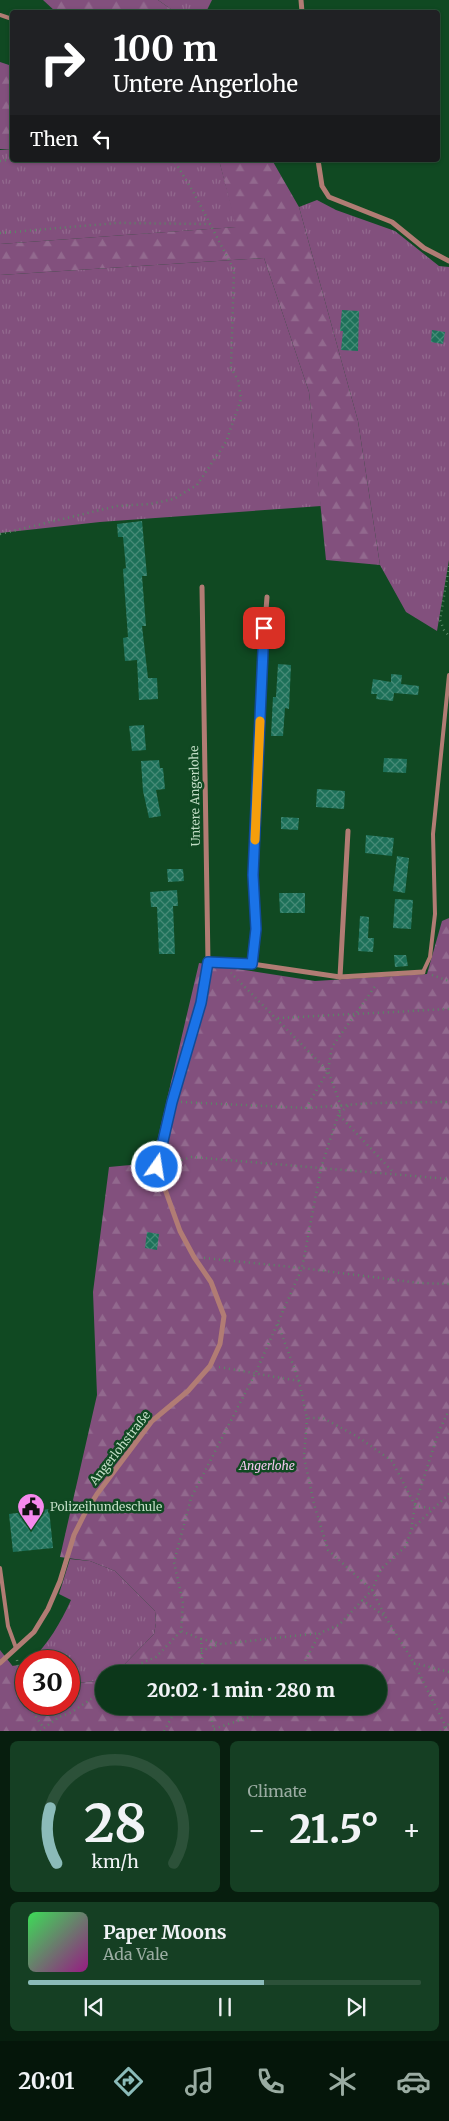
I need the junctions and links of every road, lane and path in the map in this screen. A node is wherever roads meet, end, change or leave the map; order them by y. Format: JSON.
{"nodes":[{"id":1,"x":175,"y":162,"type":"edge"},
{"id":2,"x":318,"y":162,"type":"edge"},
{"id":3,"x":210,"y":224,"type":"junction"},
{"id":4,"x":0,"y":233,"type":"edge"},
{"id":5,"x":449,"y":261,"type":"edge"},
{"id":6,"x":0,"y":534,"type":"edge"},
{"id":7,"x":449,"y":566,"type":"edge"},
{"id":8,"x":202,"y":587,"type":"dead end"},
{"id":9,"x":267,"y":597,"type":"dead end"},
{"id":10,"x":449,"y":636,"type":"edge"},
{"id":11,"x":449,"y":675,"type":"edge"},
{"id":12,"x":348,"y":831,"type":"dead end"},
{"id":13,"x":208,"y":962,"type":"junction"},
{"id":14,"x":221,"y":963,"type":"junction"},
{"id":15,"x":252,"y":964,"type":"junction"},
{"id":16,"x":423,"y":972,"type":"junction"},
{"id":17,"x":395,"y":973,"type":"junction"},
{"id":18,"x":340,"y":977,"type":"junction"},
{"id":19,"x":449,"y":981,"type":"edge"},
{"id":20,"x":449,"y":1009,"type":"edge"},
{"id":21,"x":356,"y":1014,"type":"junction"},
{"id":22,"x":278,"y":1018,"type":"junction"},
{"id":23,"x":328,"y":1070,"type":"junction"},
{"id":24,"x":172,"y":1102,"type":"junction"},
{"id":25,"x":449,"y":1102,"type":"edge"},
{"id":26,"x":349,"y":1105,"type":"junction"},
{"id":27,"x":341,"y":1106,"type":"junction"},
{"id":28,"x":306,"y":1108,"type":"junction"},
{"id":29,"x":338,"y":1114,"type":"junction"},
{"id":30,"x":157,"y":1167,"type":"junction"},
{"id":31,"x":321,"y":1168,"type":"junction"},
{"id":32,"x":396,"y":1174,"type":"junction"},
{"id":33,"x":449,"y":1179,"type":"edge"},
{"id":34,"x":194,"y":1257,"type":"junction"},
{"id":35,"x":302,"y":1268,"type":"junction"},
{"id":36,"x":449,"y":1284,"type":"edge"},
{"id":37,"x":278,"y":1323,"type":"junction"},
{"id":38,"x":210,"y":1366,"type":"junction"},
{"id":39,"x":256,"y":1372,"type":"junction"},
{"id":40,"x":299,"y":1381,"type":"junction"},
{"id":41,"x":449,"y":1410,"type":"edge"},
{"id":42,"x":307,"y":1418,"type":"junction"},
{"id":43,"x":449,"y":1494,"type":"edge"},
{"id":44,"x":414,"y":1505,"type":"junction"},
{"id":45,"x":432,"y":1509,"type":"junction"},
{"id":46,"x":411,"y":1530,"type":"junction"},
{"id":47,"x":0,"y":1568,"type":"edge"},
{"id":48,"x":372,"y":1590,"type":"junction"},
{"id":49,"x":362,"y":1600,"type":"junction"},
{"id":50,"x":385,"y":1616,"type":"junction"},
{"id":51,"x":181,"y":1631,"type":"junction"},
{"id":52,"x":320,"y":1632,"type":"junction"},
{"id":53,"x":201,"y":1638,"type":"junction"},
{"id":54,"x":222,"y":1644,"type":"junction"},
{"id":55,"x":16,"y":1648,"type":"junction"},
{"id":56,"x":201,"y":1651,"type":"junction"},
{"id":57,"x":0,"y":1663,"type":"edge"},
{"id":58,"x":414,"y":1663,"type":"junction"},
{"id":59,"x":137,"y":1665,"type":"edge"},
{"id":60,"x":202,"y":1665,"type":"edge"},
{"id":61,"x":303,"y":1665,"type":"edge"},
{"id":62,"x":449,"y":1672,"type":"edge"},
{"id":63,"x":95,"y":1696,"type":"edge"},
{"id":64,"x":35,"y":1715,"type":"edge"},
{"id":65,"x":54,"y":1715,"type":"edge"},
{"id":66,"x":173,"y":1715,"type":"edge"},
{"id":67,"x":211,"y":1715,"type":"edge"},
{"id":68,"x":256,"y":1715,"type":"edge"},
{"id":69,"x":58,"y":1717,"type":"junction"},
{"id":70,"x":448,"y":1726,"type":"edge"},
{"id":71,"x":43,"y":1727,"type":"junction"},
{"id":72,"x":214,"y":1730,"type":"edge"},
{"id":73,"x":40,"y":1731,"type":"edge"},
{"id":74,"x":164,"y":1731,"type":"edge"},
{"id":75,"x":440,"y":1731,"type":"edge"},
{"id":76,"x":448,"y":1731,"type":"edge"}],
"edges":[{"from":1,"to":3,"type":"path"},
{"from":2,"to":5,"type":"street"},
{"from":3,"to":4,"type":"path"},
{"from":3,"to":6,"type":"path"},
{"from":7,"to":10,"type":"path"},
{"from":8,"to":13,"type":"street","name":"Untere Angerlohe"},
{"from":9,"to":15,"type":"street"},
{"from":11,"to":16,"type":"lane"},
{"from":12,"to":18,"type":"street"},
{"from":13,"to":14,"type":"street"},
{"from":13,"to":24,"type":"street"},
{"from":14,"to":15,"type":"street"},
{"from":14,"to":22,"type":"path"},
{"from":15,"to":18,"type":"street"},
{"from":16,"to":17,"type":"street"},
{"from":16,"to":19,"type":"path"},
{"from":17,"to":18,"type":"street"},
{"from":17,"to":21,"type":"path"},
{"from":20,"to":21,"type":"path"},
{"from":21,"to":22,"type":"path"},
{"from":21,"to":23,"type":"path"},
{"from":22,"to":23,"type":"path"},
{"from":23,"to":27,"type":"path"},
{"from":23,"to":28,"type":"path"},
{"from":24,"to":28,"type":"path"},
{"from":24,"to":30,"type":"street"},
{"from":25,"to":26,"type":"path"},
{"from":26,"to":27,"type":"path"},
{"from":26,"to":29,"type":"path"},
{"from":27,"to":28,"type":"path"},
{"from":27,"to":29,"type":"path"},
{"from":29,"to":31,"type":"path"},
{"from":29,"to":32,"type":"path"},
{"from":30,"to":31,"type":"path"},
{"from":30,"to":34,"type":"street","name":"Angerlohstraße"},
{"from":31,"to":32,"type":"path"},
{"from":31,"to":35,"type":"path"},
{"from":32,"to":33,"type":"path"},
{"from":34,"to":35,"type":"path"},
{"from":34,"to":38,"type":"street","name":"Angerlohstraße"},
{"from":35,"to":36,"type":"path"},
{"from":35,"to":37,"type":"path"},
{"from":37,"to":39,"type":"path"},
{"from":37,"to":40,"type":"path"},
{"from":38,"to":39,"type":"path"},
{"from":38,"to":55,"type":"street","name":"Angerlohstraße"},
{"from":39,"to":40,"type":"path"},
{"from":39,"to":51,"type":"path"},
{"from":40,"to":42,"type":"path"},
{"from":41,"to":44,"type":"path"},
{"from":42,"to":44,"type":"path"},
{"from":42,"to":48,"type":"path"},
{"from":43,"to":45,"type":"path"},
{"from":44,"to":45,"type":"path"},
{"from":44,"to":46,"type":"path"},
{"from":45,"to":46,"type":"path"},
{"from":46,"to":48,"type":"path"},
{"from":47,"to":55,"type":"lane"},
{"from":48,"to":49,"type":"path"},
{"from":48,"to":50,"type":"path"},
{"from":49,"to":50,"type":"path"},
{"from":49,"to":52,"type":"path"},
{"from":50,"to":58,"type":"path"},
{"from":51,"to":53,"type":"path"},
{"from":51,"to":59,"type":"path"},
{"from":52,"to":54,"type":"path"},
{"from":52,"to":61,"type":"path"},
{"from":53,"to":54,"type":"path"},
{"from":53,"to":56,"type":"path"},
{"from":54,"to":56,"type":"path"},
{"from":55,"to":57,"type":"street","name":"Angerlohstraße"},
{"from":56,"to":60,"type":"path"},
{"from":58,"to":62,"type":"path"},
{"from":58,"to":70,"type":"path"},
{"from":63,"to":69,"type":"path"},
{"from":64,"to":71,"type":"path"},
{"from":65,"to":69,"type":"path"},
{"from":66,"to":74,"type":"path"},
{"from":67,"to":72,"type":"path"},
{"from":68,"to":72,"type":"path"},
{"from":69,"to":71,"type":"path"},
{"from":70,"to":75,"type":"path"},
{"from":70,"to":76,"type":"path"},
{"from":71,"to":73,"type":"path"}]}
